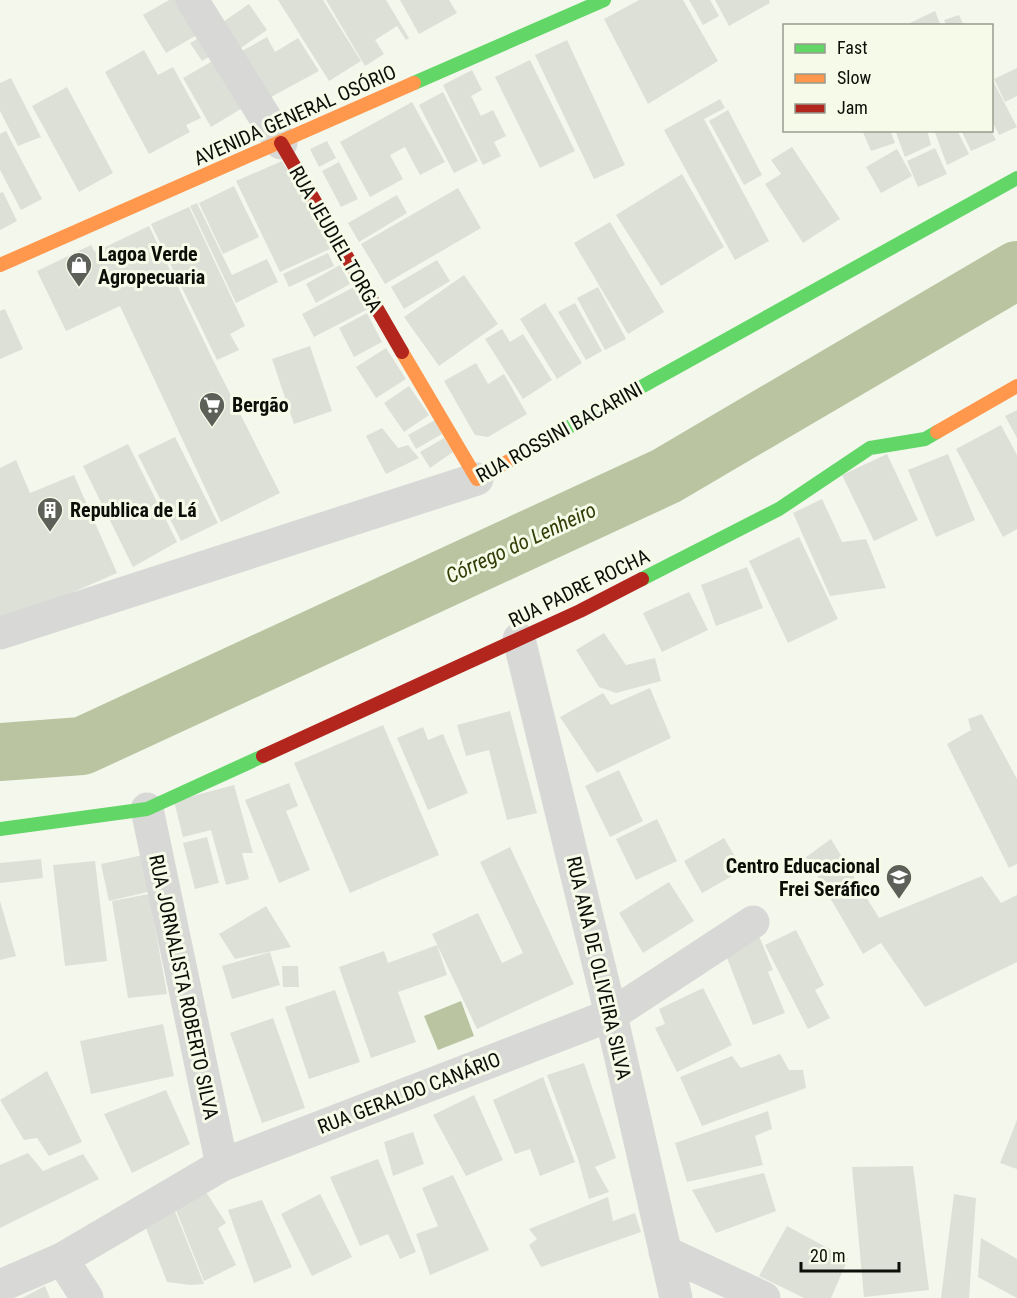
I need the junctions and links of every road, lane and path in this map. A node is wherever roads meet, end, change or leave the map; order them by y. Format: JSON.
{"nodes":[{"id":1,"x":192,"y":0,"type":"edge"},
{"id":2,"x":604,"y":0,"type":"edge"},
{"id":3,"x":281,"y":143,"type":"junction"},
{"id":4,"x":1017,"y":178,"type":"edge"},
{"id":5,"x":0,"y":265,"type":"edge"},
{"id":6,"x":1017,"y":386,"type":"edge"},
{"id":7,"x":477,"y":479,"type":"junction"},
{"id":8,"x":0,"y":633,"type":"edge"},
{"id":9,"x":519,"y":639,"type":"junction"},
{"id":10,"x":147,"y":809,"type":"junction"},
{"id":11,"x":0,"y":829,"type":"edge"},
{"id":12,"x":753,"y":922,"type":"dead end"},
{"id":13,"x":611,"y":1015,"type":"junction"},
{"id":14,"x":222,"y":1165,"type":"junction"},
{"id":15,"x":665,"y":1252,"type":"junction"},
{"id":16,"x":62,"y":1259,"type":"junction"},
{"id":17,"x":0,"y":1286,"type":"edge"},
{"id":18,"x":87,"y":1298,"type":"edge"},
{"id":19,"x":676,"y":1298,"type":"edge"},
{"id":20,"x":764,"y":1298,"type":"edge"}],
"edges":[{"from":1,"to":3,"type":"street","name":"RUA JEUDIEL TORGA"},
{"from":2,"to":3,"type":"main road","name":"AVENIDA GENERAL OSÓRIO"},
{"from":3,"to":5,"type":"main road","name":"AVENIDA GENERAL OSÓRIO"},
{"from":3,"to":7,"type":"main road","name":"RUA JEUDIEL TORGA"},
{"from":4,"to":7,"type":"main road","name":"RUA ROSSINI BACARINI"},
{"from":6,"to":9,"type":"main road","name":"RUA PADRE ROCHA"},
{"from":7,"to":8,"type":"street","name":"RUA ROSSINI BACARINI"},
{"from":9,"to":10,"type":"main road","name":"RUA PADRE ROCHA"},
{"from":9,"to":13,"type":"street","name":"RUA ANA DE OLIVEIRA SILVA"},
{"from":10,"to":11,"type":"main road","name":"RUA PADRE ROCHA"},
{"from":10,"to":14,"type":"street","name":"RUA JORNALISTA ROBERTO SILVA"},
{"from":12,"to":13,"type":"street","name":"RUA GERALDO CANÁRIO"},
{"from":13,"to":14,"type":"street","name":"RUA GERALDO CANÁRIO"},
{"from":13,"to":15,"type":"street","name":"RUA ANA DE OLIVEIRA SILVA"},
{"from":14,"to":16,"type":"street","name":"RUA GERALDO CANÁRIO"},
{"from":15,"to":19,"type":"street","name":"RUA ANA DE OLIVEIRA SILVA"},
{"from":15,"to":20,"type":"street"},
{"from":16,"to":17,"type":"street","name":"RUA GERALDO CANÁRIO"},
{"from":16,"to":18,"type":"street"}]}
